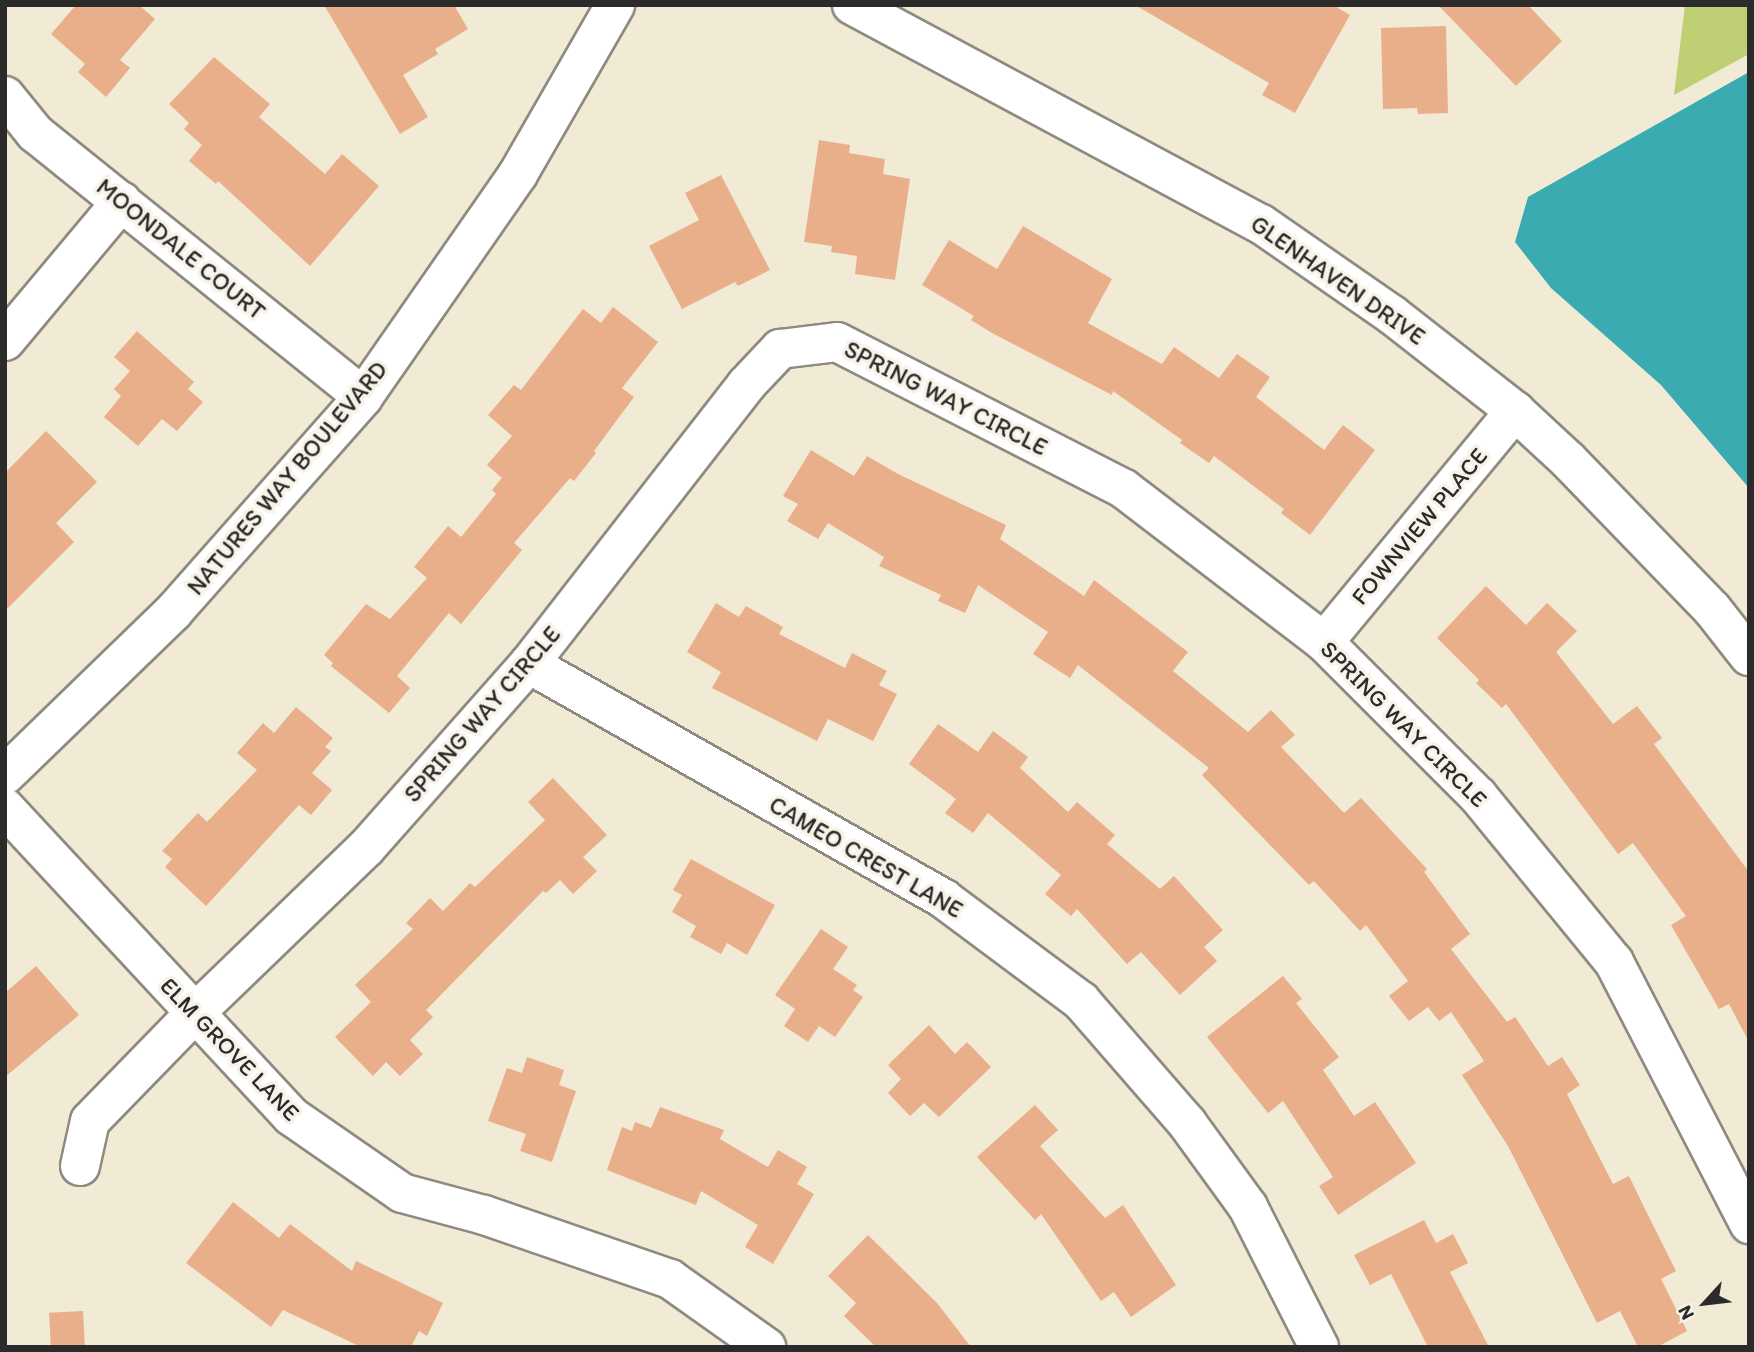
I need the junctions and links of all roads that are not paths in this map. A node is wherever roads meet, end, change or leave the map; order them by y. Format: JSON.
{"nodes":[{"id":1,"x":615,"y":5,"type":"edge"},
{"id":2,"x":852,"y":5,"type":"edge"},
{"id":3,"x":5,"y":96,"type":"edge"},
{"id":4,"x":122,"y":201,"type":"junction"},
{"id":5,"x":5,"y":341,"type":"edge"},
{"id":6,"x":363,"y":397,"type":"junction"},
{"id":7,"x":1515,"y":411,"type":"junction"},
{"id":8,"x":1324,"y":642,"type":"junction"},
{"id":9,"x":1749,"y":656,"type":"edge"},
{"id":10,"x":529,"y":664,"type":"junction"},
{"id":11,"x":5,"y":775,"type":"edge"},
{"id":12,"x":5,"y":808,"type":"edge"},
{"id":13,"x":194,"y":1014,"type":"junction"},
{"id":14,"x":80,"y":1166,"type":"dead end"},
{"id":15,"x":1749,"y":1224,"type":"edge"},
{"id":16,"x":766,"y":1347,"type":"edge"},
{"id":17,"x":1319,"y":1347,"type":"edge"}],
"edges":[{"from":1,"to":6,"type":"street","name":"NATURES WAY BOULEVARD"},
{"from":2,"to":7,"type":"street","name":"GLENHAVEN DRIVE"},
{"from":3,"to":4,"type":"street","name":"MOONDALE COURT"},
{"from":4,"to":5,"type":"street"},
{"from":4,"to":6,"type":"street","name":"MOONDALE COURT"},
{"from":6,"to":11,"type":"street","name":"NATURES WAY BOULEVARD"},
{"from":7,"to":8,"type":"street","name":"FOWNVIEW PLACE"},
{"from":7,"to":9,"type":"street","name":"GLENHAVEN DRIVE"},
{"from":8,"to":10,"type":"street","name":"SPRING WAY CIRCLE"},
{"from":8,"to":15,"type":"street","name":"SPRING WAY CIRCLE"},
{"from":10,"to":13,"type":"street","name":"SPRING WAY CIRCLE"},
{"from":10,"to":17,"type":"street","name":"CAMEO CREST LANE"},
{"from":12,"to":13,"type":"street","name":"ELM GROVE LANE"},
{"from":13,"to":14,"type":"street","name":"SPRING WAY CIRCLE"},
{"from":13,"to":16,"type":"street","name":"ELM GROVE LANE"}]}
